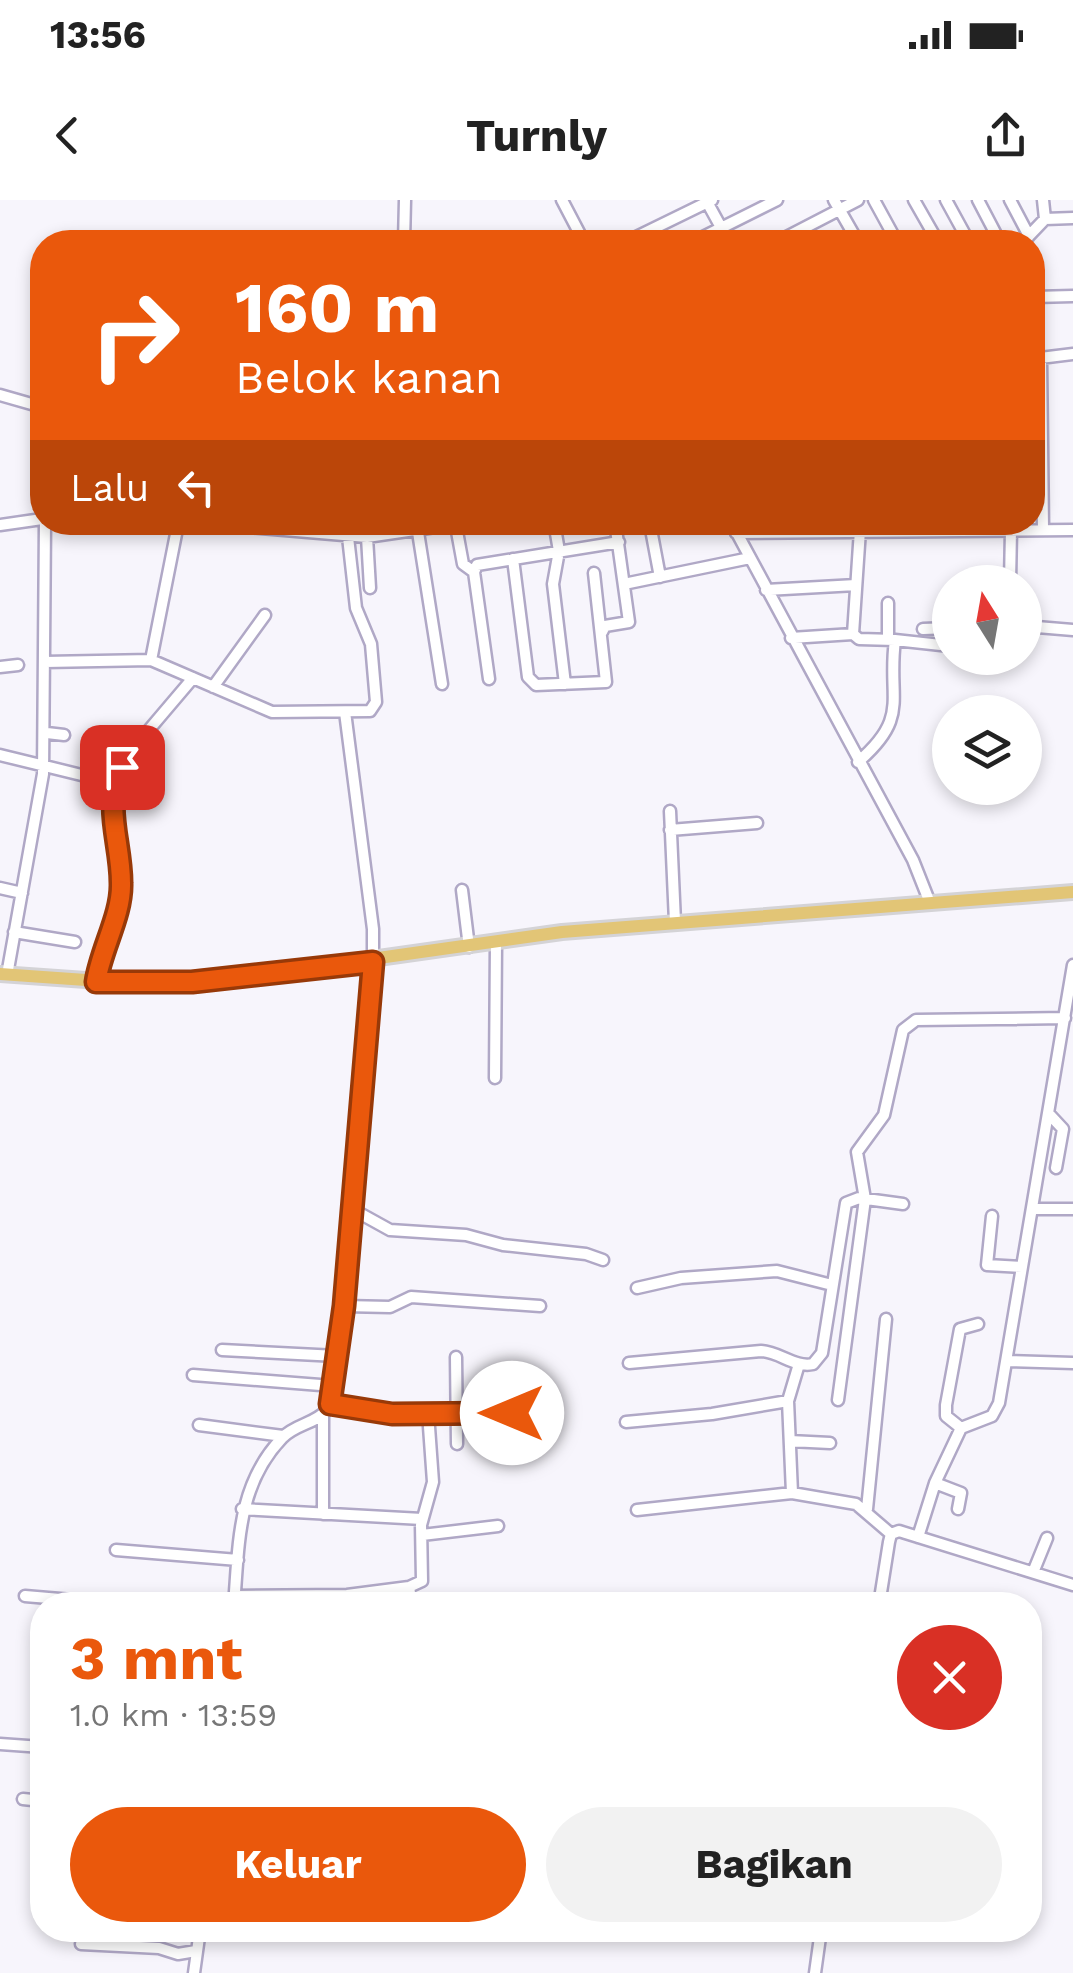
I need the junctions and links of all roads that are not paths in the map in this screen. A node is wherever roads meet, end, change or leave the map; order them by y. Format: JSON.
{"nodes":[{"id":1,"x":405,"y":200,"type":"edge"},
{"id":2,"x":562,"y":200,"type":"edge"},
{"id":3,"x":777,"y":200,"type":"edge"},
{"id":4,"x":858,"y":200,"type":"edge"},
{"id":5,"x":874,"y":200,"type":"edge"},
{"id":6,"x":914,"y":200,"type":"edge"},
{"id":7,"x":946,"y":200,"type":"edge"},
{"id":8,"x":978,"y":200,"type":"edge"},
{"id":9,"x":1010,"y":200,"type":"edge"},
{"id":10,"x":1043,"y":200,"type":"edge"},
{"id":11,"x":708,"y":201,"type":"edge"},
{"id":12,"x":837,"y":205,"type":"edge"},
{"id":13,"x":1073,"y":218,"type":"edge"},
{"id":14,"x":1044,"y":219,"type":"junction"},
{"id":15,"x":722,"y":228,"type":"junction"},
{"id":16,"x":404,"y":230,"type":"edge"},
{"id":17,"x":578,"y":230,"type":"edge"},
{"id":18,"x":650,"y":230,"type":"edge"},
{"id":19,"x":718,"y":230,"type":"edge"},
{"id":20,"x":804,"y":230,"type":"edge"},
{"id":21,"x":851,"y":230,"type":"edge"},
{"id":22,"x":890,"y":230,"type":"edge"},
{"id":23,"x":931,"y":230,"type":"edge"},
{"id":24,"x":963,"y":230,"type":"edge"},
{"id":25,"x":994,"y":230,"type":"edge"},
{"id":26,"x":1022,"y":230,"type":"edge"},
{"id":27,"x":1035,"y":230,"type":"edge"},
{"id":28,"x":1073,"y":296,"type":"edge"},
{"id":29,"x":1045,"y":297,"type":"edge"},
{"id":30,"x":1073,"y":354,"type":"edge"},
{"id":31,"x":1045,"y":357,"type":"edge"},
{"id":32,"x":0,"y":395,"type":"edge"},
{"id":33,"x":30,"y":404,"type":"edge"},
{"id":34,"x":30,"y":522,"type":"edge"},
{"id":35,"x":0,"y":525,"type":"edge"},
{"id":36,"x":1045,"y":529,"type":"edge"},
{"id":37,"x":1073,"y":530,"type":"edge"},
{"id":38,"x":44,"y":535,"type":"edge"},
{"id":39,"x":176,"y":535,"type":"edge"},
{"id":40,"x":327,"y":535,"type":"edge"},
{"id":41,"x":385,"y":535,"type":"edge"},
{"id":42,"x":424,"y":535,"type":"edge"},
{"id":43,"x":458,"y":535,"type":"edge"},
{"id":44,"x":556,"y":535,"type":"edge"},
{"id":45,"x":618,"y":535,"type":"edge"},
{"id":46,"x":652,"y":535,"type":"edge"},
{"id":47,"x":738,"y":535,"type":"edge"},
{"id":48,"x":864,"y":535,"type":"edge"},
{"id":49,"x":1010,"y":535,"type":"edge"},
{"id":50,"x":348,"y":537,"type":"junction"},
{"id":51,"x":374,"y":537,"type":"junction"},
{"id":52,"x":619,"y":542,"type":"junction"},
{"id":53,"x":559,"y":551,"type":"junction"},
{"id":54,"x":750,"y":558,"type":"junction"},
{"id":55,"x":513,"y":559,"type":"junction"},
{"id":56,"x":1010,"y":565,"type":"edge"},
{"id":57,"x":474,"y":572,"type":"junction"},
{"id":58,"x":594,"y":573,"type":"dead end"},
{"id":59,"x":660,"y":577,"type":"junction"},
{"id":60,"x":624,"y":584,"type":"junction"},
{"id":61,"x":856,"y":585,"type":"junction"},
{"id":62,"x":370,"y":588,"type":"dead end"},
{"id":63,"x":766,"y":590,"type":"junction"},
{"id":64,"x":888,"y":603,"type":"dead end"},
{"id":65,"x":266,"y":614,"type":"dead end"},
{"id":66,"x":1042,"y":627,"type":"edge"},
{"id":67,"x":924,"y":629,"type":"dead end"},
{"id":68,"x":932,"y":629,"type":"edge"},
{"id":69,"x":1073,"y":630,"type":"edge"},
{"id":70,"x":602,"y":632,"type":"junction"},
{"id":71,"x":853,"y":634,"type":"junction"},
{"id":72,"x":791,"y":638,"type":"junction"},
{"id":73,"x":891,"y":640,"type":"junction"},
{"id":74,"x":932,"y":644,"type":"edge"},
{"id":75,"x":151,"y":660,"type":"junction"},
{"id":76,"x":45,"y":662,"type":"junction"},
{"id":77,"x":18,"y":665,"type":"dead end"},
{"id":78,"x":0,"y":667,"type":"edge"},
{"id":79,"x":193,"y":678,"type":"junction"},
{"id":80,"x":489,"y":679,"type":"dead end"},
{"id":81,"x":442,"y":684,"type":"dead end"},
{"id":82,"x":566,"y":684,"type":"junction"},
{"id":83,"x":212,"y":688,"type":"junction"},
{"id":84,"x":344,"y":712,"type":"junction"},
{"id":85,"x":46,"y":733,"type":"junction"},
{"id":86,"x":64,"y":735,"type":"dead end"},
{"id":87,"x":0,"y":755,"type":"edge"},
{"id":88,"x":858,"y":762,"type":"junction"},
{"id":89,"x":44,"y":763,"type":"junction"},
{"id":90,"x":114,"y":784,"type":"junction"},
{"id":91,"x":670,"y":811,"type":"dead end"},
{"id":92,"x":756,"y":823,"type":"dead end"},
{"id":93,"x":670,"y":830,"type":"junction"},
{"id":94,"x":0,"y":888,"type":"edge"},
{"id":95,"x":462,"y":890,"type":"dead end"},
{"id":96,"x":1073,"y":892,"type":"edge"},
{"id":97,"x":22,"y":893,"type":"junction"},
{"id":98,"x":930,"y":903,"type":"junction"},
{"id":99,"x":675,"y":922,"type":"junction"},
{"id":100,"x":14,"y":932,"type":"junction"},
{"id":101,"x":75,"y":942,"type":"dead end"},
{"id":102,"x":496,"y":942,"type":"junction"},
{"id":103,"x":469,"y":947,"type":"junction"},
{"id":104,"x":373,"y":962,"type":"junction"},
{"id":105,"x":1073,"y":965,"type":"edge"},
{"id":106,"x":4,"y":975,"type":"edge"},
{"id":107,"x":96,"y":982,"type":"junction"},
{"id":108,"x":1065,"y":1018,"type":"junction"},
{"id":109,"x":495,"y":1078,"type":"dead end"},
{"id":110,"x":1049,"y":1114,"type":"junction"},
{"id":111,"x":1056,"y":1168,"type":"dead end"},
{"id":112,"x":864,"y":1198,"type":"junction"},
{"id":113,"x":903,"y":1204,"type":"dead end"},
{"id":114,"x":352,"y":1209,"type":"junction"},
{"id":115,"x":1032,"y":1209,"type":"junction"},
{"id":116,"x":1073,"y":1209,"type":"edge"},
{"id":117,"x":992,"y":1216,"type":"dead end"},
{"id":118,"x":602,"y":1260,"type":"dead end"},
{"id":119,"x":1022,"y":1267,"type":"junction"},
{"id":120,"x":832,"y":1285,"type":"junction"},
{"id":121,"x":637,"y":1288,"type":"dead end"},
{"id":122,"x":344,"y":1306,"type":"junction"},
{"id":123,"x":540,"y":1306,"type":"dead end"},
{"id":124,"x":886,"y":1319,"type":"dead end"},
{"id":125,"x":978,"y":1324,"type":"dead end"},
{"id":126,"x":222,"y":1350,"type":"dead end"},
{"id":127,"x":337,"y":1356,"type":"junction"},
{"id":128,"x":456,"y":1357,"type":"dead end"},
{"id":129,"x":1009,"y":1361,"type":"junction"},
{"id":130,"x":1073,"y":1362,"type":"edge"},
{"id":131,"x":629,"y":1363,"type":"dead end"},
{"id":132,"x":800,"y":1364,"type":"junction"},
{"id":133,"x":192,"y":1376,"type":"dead end"},
{"id":134,"x":333,"y":1386,"type":"junction"},
{"id":135,"x":788,"y":1400,"type":"junction"},
{"id":136,"x":838,"y":1400,"type":"dead end"},
{"id":137,"x":330,"y":1404,"type":"junction"},
{"id":138,"x":428,"y":1413,"type":"junction"},
{"id":139,"x":512,"y":1413,"type":"dead end"},
{"id":140,"x":456,"y":1414,"type":"junction"},
{"id":141,"x":323,"y":1416,"type":"junction"},
{"id":142,"x":626,"y":1422,"type":"dead end"},
{"id":143,"x":199,"y":1425,"type":"dead end"},
{"id":144,"x":960,"y":1428,"type":"junction"},
{"id":145,"x":284,"y":1436,"type":"junction"},
{"id":146,"x":790,"y":1441,"type":"junction"},
{"id":147,"x":830,"y":1442,"type":"dead end"},
{"id":148,"x":457,"y":1444,"type":"dead end"},
{"id":149,"x":935,"y":1483,"type":"junction"},
{"id":150,"x":792,"y":1493,"type":"junction"},
{"id":151,"x":242,"y":1509,"type":"junction"},
{"id":152,"x":868,"y":1509,"type":"junction"},
{"id":153,"x":958,"y":1509,"type":"dead end"},
{"id":154,"x":637,"y":1510,"type":"dead end"},
{"id":155,"x":323,"y":1514,"type":"junction"},
{"id":156,"x":422,"y":1519,"type":"junction"},
{"id":157,"x":498,"y":1526,"type":"dead end"},
{"id":158,"x":892,"y":1534,"type":"junction"},
{"id":159,"x":422,"y":1535,"type":"junction"},
{"id":160,"x":918,"y":1537,"type":"junction"},
{"id":161,"x":1047,"y":1538,"type":"dead end"},
{"id":162,"x":116,"y":1550,"type":"dead end"},
{"id":163,"x":238,"y":1560,"type":"junction"},
{"id":164,"x":1034,"y":1570,"type":"junction"},
{"id":165,"x":1073,"y":1586,"type":"edge"},
{"id":166,"x":410,"y":1587,"type":"junction"},
{"id":167,"x":236,"y":1592,"type":"edge"},
{"id":168,"x":371,"y":1592,"type":"edge"},
{"id":169,"x":411,"y":1592,"type":"edge"},
{"id":170,"x":881,"y":1592,"type":"edge"},
{"id":171,"x":24,"y":1596,"type":"dead end"},
{"id":172,"x":30,"y":1597,"type":"edge"},
{"id":173,"x":0,"y":1744,"type":"edge"},
{"id":174,"x":30,"y":1746,"type":"edge"},
{"id":175,"x":23,"y":1799,"type":"dead end"},
{"id":176,"x":30,"y":1800,"type":"edge"},
{"id":177,"x":198,"y":1942,"type":"edge"},
{"id":178,"x":819,"y":1942,"type":"edge"},
{"id":179,"x":81,"y":1944,"type":"dead end"},
{"id":180,"x":196,"y":1951,"type":"junction"},
{"id":181,"x":194,"y":1973,"type":"edge"},
{"id":182,"x":814,"y":1973,"type":"edge"}],
"edges":[{"from":1,"to":16,"type":"street"},
{"from":2,"to":17,"type":"street"},
{"from":3,"to":15,"type":"street"},
{"from":4,"to":12,"type":"street"},
{"from":5,"to":22,"type":"street"},
{"from":6,"to":23,"type":"street"},
{"from":7,"to":24,"type":"street"},
{"from":8,"to":25,"type":"street"},
{"from":9,"to":26,"type":"street"},
{"from":10,"to":14,"type":"street"},
{"from":11,"to":15,"type":"street"},
{"from":11,"to":18,"type":"street"},
{"from":12,"to":20,"type":"street"},
{"from":12,"to":21,"type":"street"},
{"from":13,"to":14,"type":"street"},
{"from":14,"to":27,"type":"street"},
{"from":15,"to":19,"type":"street"},
{"from":28,"to":29,"type":"street"},
{"from":30,"to":31,"type":"street"},
{"from":32,"to":33,"type":"street"},
{"from":34,"to":35,"type":"street"},
{"from":36,"to":37,"type":"street"},
{"from":38,"to":76,"type":"street"},
{"from":39,"to":75,"type":"street"},
{"from":40,"to":50,"type":"street"},
{"from":41,"to":51,"type":"street"},
{"from":42,"to":81,"type":"street"},
{"from":43,"to":57,"type":"street"},
{"from":44,"to":53,"type":"street"},
{"from":45,"to":52,"type":"street"},
{"from":46,"to":59,"type":"street"},
{"from":47,"to":54,"type":"street"},
{"from":48,"to":61,"type":"street"},
{"from":49,"to":56,"type":"street"},
{"from":50,"to":51,"type":"street"},
{"from":50,"to":84,"type":"street"},
{"from":51,"to":62,"type":"street"},
{"from":52,"to":53,"type":"street"},
{"from":52,"to":60,"type":"street"},
{"from":53,"to":55,"type":"street"},
{"from":53,"to":82,"type":"street"},
{"from":54,"to":59,"type":"street"},
{"from":54,"to":63,"type":"street"},
{"from":55,"to":57,"type":"street"},
{"from":55,"to":82,"type":"street"},
{"from":57,"to":80,"type":"street"},
{"from":58,"to":70,"type":"street"},
{"from":59,"to":60,"type":"street"},
{"from":60,"to":70,"type":"street"},
{"from":61,"to":63,"type":"street"},
{"from":61,"to":71,"type":"street"},
{"from":63,"to":72,"type":"street"},
{"from":64,"to":73,"type":"street"},
{"from":65,"to":83,"type":"street"},
{"from":66,"to":69,"type":"street"},
{"from":67,"to":68,"type":"street"},
{"from":70,"to":82,"type":"street"},
{"from":71,"to":72,"type":"street"},
{"from":71,"to":73,"type":"street"},
{"from":72,"to":88,"type":"street"},
{"from":73,"to":74,"type":"street"},
{"from":73,"to":88,"type":"street"},
{"from":75,"to":76,"type":"street"},
{"from":75,"to":79,"type":"street"},
{"from":76,"to":85,"type":"street"},
{"from":77,"to":78,"type":"street"},
{"from":79,"to":83,"type":"street"},
{"from":79,"to":90,"type":"street"},
{"from":83,"to":84,"type":"street"},
{"from":84,"to":104,"type":"street"},
{"from":85,"to":86,"type":"street"},
{"from":85,"to":89,"type":"street"},
{"from":87,"to":89,"type":"street"},
{"from":88,"to":98,"type":"street"},
{"from":89,"to":90,"type":"street"},
{"from":89,"to":97,"type":"street"},
{"from":90,"to":107,"type":"street"},
{"from":91,"to":93,"type":"street"},
{"from":92,"to":93,"type":"street"},
{"from":93,"to":99,"type":"street"},
{"from":94,"to":97,"type":"street"},
{"from":95,"to":103,"type":"street"},
{"from":96,"to":98,"type":"main road"},
{"from":97,"to":100,"type":"street"},
{"from":98,"to":99,"type":"main road"},
{"from":99,"to":102,"type":"main road"},
{"from":100,"to":101,"type":"street"},
{"from":100,"to":106,"type":"street"},
{"from":102,"to":103,"type":"main road"},
{"from":102,"to":109,"type":"street"},
{"from":103,"to":104,"type":"main road"},
{"from":104,"to":107,"type":"main road"},
{"from":104,"to":114,"type":"street"},
{"from":105,"to":108,"type":"street"},
{"from":106,"to":107,"type":"main road"},
{"from":108,"to":110,"type":"street"},
{"from":108,"to":112,"type":"street"},
{"from":110,"to":111,"type":"street"},
{"from":110,"to":115,"type":"street"},
{"from":112,"to":113,"type":"street"},
{"from":112,"to":120,"type":"street"},
{"from":112,"to":136,"type":"street"},
{"from":114,"to":118,"type":"street"},
{"from":114,"to":122,"type":"street"},
{"from":115,"to":116,"type":"street"},
{"from":115,"to":119,"type":"street"},
{"from":117,"to":119,"type":"street"},
{"from":119,"to":129,"type":"street"},
{"from":120,"to":121,"type":"street"},
{"from":120,"to":132,"type":"street"},
{"from":122,"to":123,"type":"street"},
{"from":122,"to":127,"type":"street"},
{"from":124,"to":152,"type":"street"},
{"from":125,"to":144,"type":"street"},
{"from":126,"to":127,"type":"street"},
{"from":127,"to":134,"type":"street"},
{"from":128,"to":140,"type":"street"},
{"from":129,"to":130,"type":"street"},
{"from":129,"to":144,"type":"street"},
{"from":131,"to":132,"type":"street"},
{"from":132,"to":135,"type":"street"},
{"from":133,"to":134,"type":"street"},
{"from":134,"to":137,"type":"street"},
{"from":135,"to":142,"type":"street"},
{"from":135,"to":146,"type":"street"},
{"from":137,"to":138,"type":"street"},
{"from":137,"to":141,"type":"street"},
{"from":138,"to":140,"type":"street"},
{"from":138,"to":156,"type":"street"},
{"from":139,"to":140,"type":"street"},
{"from":140,"to":148,"type":"street"},
{"from":141,"to":145,"type":"street"},
{"from":141,"to":155,"type":"street"},
{"from":143,"to":145,"type":"street"},
{"from":144,"to":149,"type":"street"},
{"from":145,"to":151,"type":"street"},
{"from":146,"to":147,"type":"street"},
{"from":146,"to":150,"type":"street"},
{"from":149,"to":153,"type":"street"},
{"from":149,"to":160,"type":"street"},
{"from":150,"to":152,"type":"street"},
{"from":150,"to":154,"type":"street"},
{"from":151,"to":155,"type":"street"},
{"from":151,"to":163,"type":"street"},
{"from":152,"to":158,"type":"street"},
{"from":155,"to":156,"type":"street"},
{"from":156,"to":159,"type":"street"},
{"from":157,"to":159,"type":"street"},
{"from":158,"to":160,"type":"street"},
{"from":158,"to":170,"type":"street"},
{"from":159,"to":166,"type":"street"},
{"from":160,"to":164,"type":"street"},
{"from":161,"to":164,"type":"street"},
{"from":162,"to":163,"type":"street"},
{"from":163,"to":167,"type":"street"},
{"from":164,"to":165,"type":"street"},
{"from":166,"to":168,"type":"street"},
{"from":166,"to":169,"type":"street"},
{"from":171,"to":172,"type":"street"},
{"from":173,"to":174,"type":"street"},
{"from":175,"to":176,"type":"street"},
{"from":177,"to":180,"type":"street"},
{"from":178,"to":182,"type":"street"},
{"from":179,"to":180,"type":"street"},
{"from":180,"to":181,"type":"street"}]}
